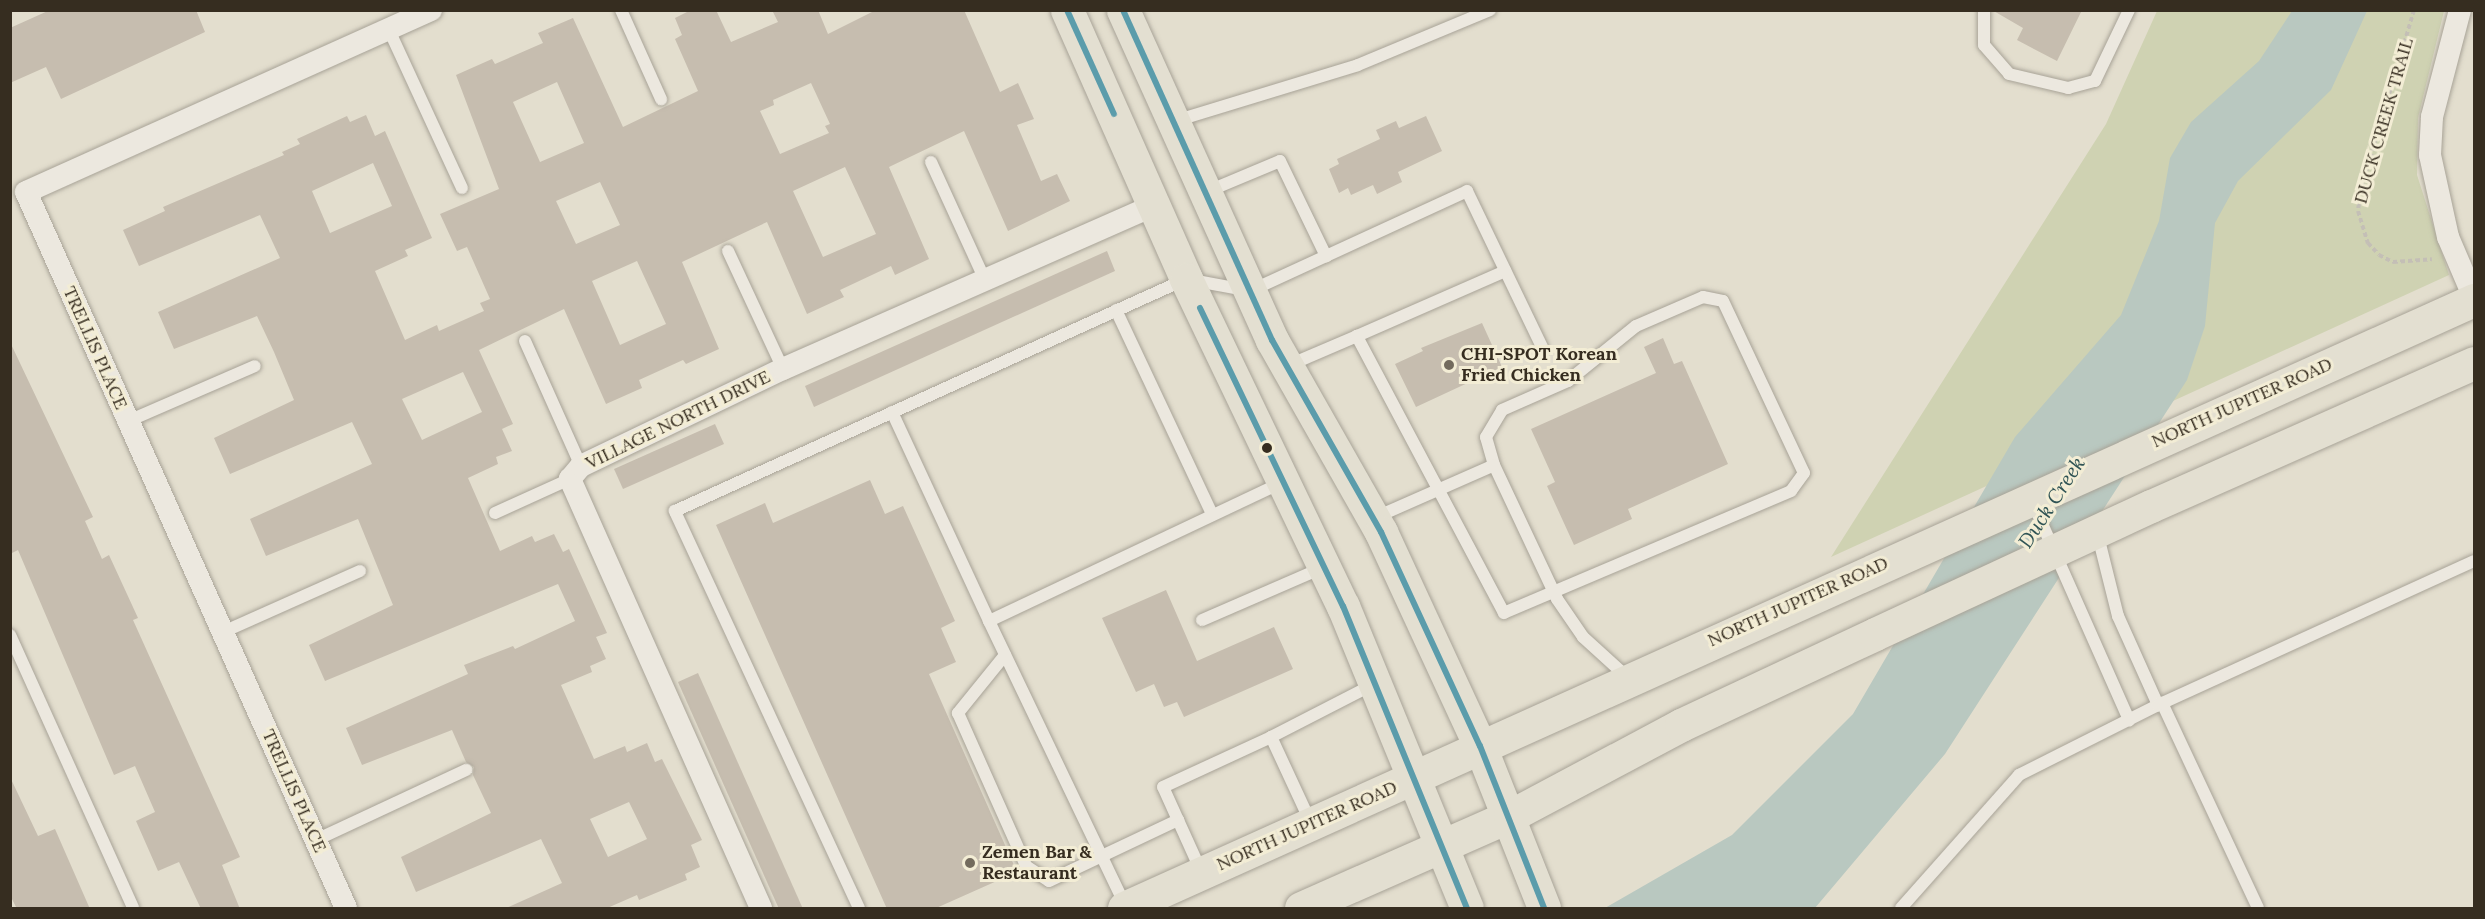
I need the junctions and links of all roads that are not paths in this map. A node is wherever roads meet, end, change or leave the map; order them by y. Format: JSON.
{"nodes":[{"id":1,"x":432,"y":10,"type":"edge"},
{"id":2,"x":621,"y":10,"type":"edge"},
{"id":3,"x":1067,"y":10,"type":"edge"},
{"id":4,"x":1123,"y":10,"type":"edge"},
{"id":5,"x":1490,"y":10,"type":"edge"},
{"id":6,"x":1984,"y":10,"type":"edge"},
{"id":7,"x":2129,"y":10,"type":"edge"},
{"id":8,"x":2460,"y":10,"type":"edge"},
{"id":9,"x":388,"y":30,"type":"junction"},
{"id":10,"x":661,"y":99,"type":"dead end"},
{"id":11,"x":1173,"y":122,"type":"junction"},
{"id":12,"x":931,"y":162,"type":"dead end"},
{"id":13,"x":462,"y":188,"type":"dead end"},
{"id":14,"x":1206,"y":193,"type":"junction"},
{"id":15,"x":1154,"y":205,"type":"junction"},
{"id":16,"x":728,"y":251,"type":"dead end"},
{"id":17,"x":1326,"y":256,"type":"junction"},
{"id":18,"x":1505,"y":271,"type":"junction"},
{"id":19,"x":1186,"y":279,"type":"junction"},
{"id":20,"x":985,"y":280,"type":"junction"},
{"id":21,"x":1250,"y":291,"type":"junction"},
{"id":22,"x":2475,"y":299,"type":"edge"},
{"id":23,"x":1116,"y":310,"type":"junction"},
{"id":24,"x":1357,"y":336,"type":"junction"},
{"id":25,"x":525,"y":341,"type":"dead end"},
{"id":26,"x":1542,"y":347,"type":"dead end"},
{"id":27,"x":2475,"y":363,"type":"edge"},
{"id":28,"x":255,"y":366,"type":"dead end"},
{"id":29,"x":1287,"y":366,"type":"junction"},
{"id":30,"x":783,"y":369,"type":"junction"},
{"id":31,"x":892,"y":412,"type":"junction"},
{"id":32,"x":128,"y":421,"type":"junction"},
{"id":33,"x":1494,"y":465,"type":"junction"},
{"id":34,"x":575,"y":473,"type":"junction"},
{"id":35,"x":1285,"y":482,"type":"junction"},
{"id":36,"x":1440,"y":489,"type":"junction"},
{"id":37,"x":2031,"y":498,"type":"junction"},
{"id":38,"x":495,"y":513,"type":"dead end"},
{"id":39,"x":1212,"y":514,"type":"junction"},
{"id":40,"x":1373,"y":518,"type":"junction"},
{"id":41,"x":2097,"y":530,"type":"junction"},
{"id":42,"x":2054,"y":551,"type":"junction"},
{"id":43,"x":2475,"y":561,"type":"edge"},
{"id":44,"x":1323,"y":567,"type":"junction"},
{"id":45,"x":360,"y":571,"type":"dead end"},
{"id":46,"x":1553,"y":591,"type":"junction"},
{"id":47,"x":1202,"y":620,"type":"dead end"},
{"id":48,"x":989,"y":621,"type":"junction"},
{"id":49,"x":223,"y":632,"type":"junction"},
{"id":50,"x":10,"y":635,"type":"edge"},
{"id":51,"x":1005,"y":655,"type":"junction"},
{"id":52,"x":1629,"y":678,"type":"junction"},
{"id":53,"x":1376,"y":683,"type":"junction"},
{"id":54,"x":2160,"y":704,"type":"junction"},
{"id":55,"x":2128,"y":720,"type":"junction"},
{"id":56,"x":1271,"y":737,"type":"junction"},
{"id":57,"x":1480,"y":746,"type":"junction"},
{"id":58,"x":466,"y":770,"type":"dead end"},
{"id":59,"x":1416,"y":778,"type":"junction"},
{"id":60,"x":1510,"y":816,"type":"junction"},
{"id":61,"x":1178,"y":820,"type":"junction"},
{"id":62,"x":1312,"y":824,"type":"junction"},
{"id":63,"x":316,"y":840,"type":"junction"},
{"id":64,"x":1443,"y":848,"type":"junction"},
{"id":65,"x":1102,"y":857,"type":"junction"},
{"id":66,"x":1202,"y":873,"type":"junction"},
{"id":67,"x":1539,"y":896,"type":"edge"},
{"id":68,"x":1125,"y":908,"type":"edge"},
{"id":69,"x":134,"y":909,"type":"edge"},
{"id":70,"x":346,"y":909,"type":"edge"},
{"id":71,"x":761,"y":909,"type":"edge"},
{"id":72,"x":859,"y":909,"type":"edge"},
{"id":73,"x":1301,"y":909,"type":"edge"},
{"id":74,"x":1467,"y":909,"type":"edge"},
{"id":75,"x":1901,"y":909,"type":"edge"},
{"id":76,"x":2258,"y":909,"type":"edge"}],
"edges":[{"from":1,"to":9,"type":"street","name":"TRELLIS PLACE"},
{"from":2,"to":10,"type":"lane"},
{"from":3,"to":15,"type":"main road"},
{"from":4,"to":11,"type":"main road"},
{"from":5,"to":11,"type":"lane"},
{"from":6,"to":7,"type":"lane"},
{"from":8,"to":22,"type":"street"},
{"from":9,"to":13,"type":"lane"},
{"from":9,"to":32,"type":"street","name":"TRELLIS PLACE"},
{"from":11,"to":14,"type":"main road"},
{"from":12,"to":20,"type":"lane"},
{"from":14,"to":17,"type":"lane"},
{"from":14,"to":21,"type":"main road"},
{"from":15,"to":19,"type":"main road"},
{"from":15,"to":20,"type":"street","name":"VILLAGE NORTH DRIVE"},
{"from":16,"to":30,"type":"lane"},
{"from":17,"to":18,"type":"lane"},
{"from":17,"to":21,"type":"lane"},
{"from":18,"to":24,"type":"lane"},
{"from":18,"to":26,"type":"lane"},
{"from":19,"to":21,"type":"lane"},
{"from":19,"to":23,"type":"lane"},
{"from":19,"to":35,"type":"main road"},
{"from":20,"to":30,"type":"street","name":"VILLAGE NORTH DRIVE"},
{"from":21,"to":29,"type":"main road"},
{"from":22,"to":37,"type":"main road","name":"NORTH JUPITER ROAD"},
{"from":23,"to":31,"type":"lane"},
{"from":23,"to":39,"type":"lane"},
{"from":24,"to":29,"type":"lane"},
{"from":24,"to":36,"type":"lane"},
{"from":25,"to":34,"type":"lane"},
{"from":27,"to":41,"type":"main road"},
{"from":28,"to":32,"type":"lane"},
{"from":29,"to":40,"type":"main road"},
{"from":30,"to":34,"type":"street","name":"VILLAGE NORTH DRIVE"},
{"from":31,"to":48,"type":"lane"},
{"from":31,"to":72,"type":"lane"},
{"from":32,"to":49,"type":"street","name":"TRELLIS PLACE"},
{"from":33,"to":36,"type":"lane"},
{"from":33,"to":46,"type":"lane"},
{"from":33,"to":46,"type":"lane"},
{"from":34,"to":38,"type":"lane"},
{"from":34,"to":71,"type":"street","name":"VILLAGE NORTH DRIVE"},
{"from":35,"to":39,"type":"lane"},
{"from":35,"to":44,"type":"main road"},
{"from":36,"to":40,"type":"lane"},
{"from":36,"to":46,"type":"lane"},
{"from":37,"to":42,"type":"lane"},
{"from":37,"to":52,"type":"main road","name":"NORTH JUPITER ROAD"},
{"from":39,"to":48,"type":"lane"},
{"from":40,"to":57,"type":"main road"},
{"from":41,"to":42,"type":"main road"},
{"from":41,"to":54,"type":"lane"},
{"from":42,"to":55,"type":"lane"},
{"from":42,"to":60,"type":"main road"},
{"from":43,"to":54,"type":"lane"},
{"from":44,"to":47,"type":"lane"},
{"from":44,"to":53,"type":"main road"},
{"from":45,"to":49,"type":"lane"},
{"from":46,"to":52,"type":"lane"},
{"from":48,"to":51,"type":"lane"},
{"from":49,"to":63,"type":"street","name":"TRELLIS PLACE"},
{"from":50,"to":69,"type":"lane"},
{"from":51,"to":65,"type":"lane"},
{"from":51,"to":65,"type":"lane"},
{"from":52,"to":57,"type":"main road","name":"NORTH JUPITER ROAD"},
{"from":53,"to":56,"type":"lane"},
{"from":53,"to":59,"type":"main road"},
{"from":54,"to":55,"type":"lane"},
{"from":54,"to":76,"type":"lane"},
{"from":55,"to":75,"type":"lane"},
{"from":56,"to":61,"type":"lane"},
{"from":56,"to":62,"type":"lane"},
{"from":57,"to":59,"type":"main road","name":"NORTH JUPITER ROAD"},
{"from":57,"to":60,"type":"main road"},
{"from":58,"to":63,"type":"lane"},
{"from":59,"to":62,"type":"main road","name":"NORTH JUPITER ROAD"},
{"from":59,"to":64,"type":"main road"},
{"from":60,"to":64,"type":"main road"},
{"from":60,"to":67,"type":"main road"},
{"from":61,"to":65,"type":"lane"},
{"from":61,"to":66,"type":"lane"},
{"from":62,"to":66,"type":"main road","name":"NORTH JUPITER ROAD"},
{"from":63,"to":70,"type":"street","name":"TRELLIS PLACE"},
{"from":64,"to":73,"type":"main road"},
{"from":64,"to":74,"type":"main road"},
{"from":65,"to":68,"type":"lane"},
{"from":66,"to":68,"type":"main road","name":"NORTH JUPITER ROAD"}]}
